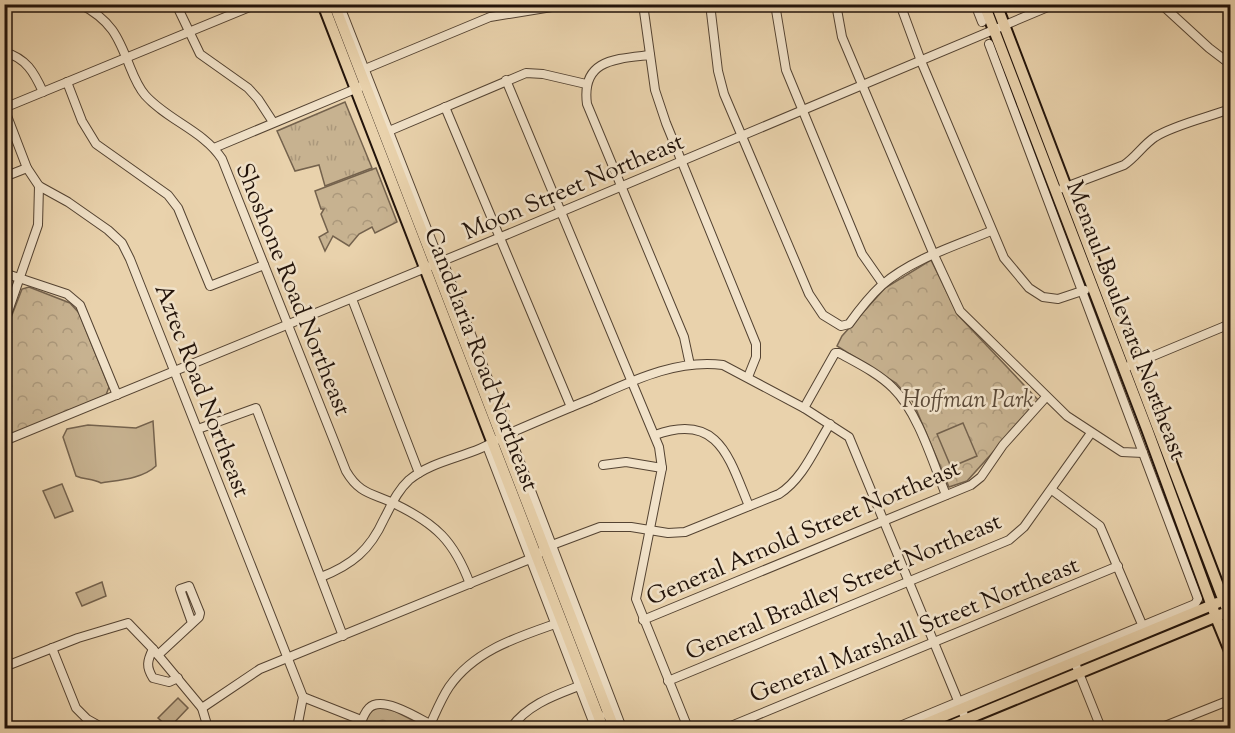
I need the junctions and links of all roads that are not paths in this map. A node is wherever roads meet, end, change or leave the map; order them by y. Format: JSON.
{"nodes":[{"id":1,"x":80,"y":4,"type":"edge"},
{"id":2,"x":176,"y":4,"type":"edge"},
{"id":3,"x":570,"y":4,"type":"edge"},
{"id":4,"x":643,"y":4,"type":"edge"},
{"id":5,"x":710,"y":4,"type":"edge"},
{"id":6,"x":776,"y":4,"type":"edge"},
{"id":7,"x":836,"y":4,"type":"edge"},
{"id":8,"x":900,"y":4,"type":"edge"},
{"id":9,"x":975,"y":4,"type":"edge"},
{"id":10,"x":984,"y":4,"type":"edge"},
{"id":11,"x":996,"y":4,"type":"edge"},
{"id":12,"x":1055,"y":4,"type":"edge"},
{"id":13,"x":1161,"y":4,"type":"edge"},
{"id":14,"x":253,"y":5,"type":"edge"},
{"id":15,"x":334,"y":7,"type":"edge"},
{"id":16,"x":982,"y":22,"type":"dead end"},
{"id":17,"x":999,"y":28,"type":"junction"},
{"id":18,"x":189,"y":32,"type":"junction"},
{"id":19,"x":988,"y":44,"type":"dead end"},
{"id":20,"x":4,"y":52,"type":"edge"},
{"id":21,"x":650,"y":55,"type":"junction"},
{"id":22,"x":126,"y":58,"type":"junction"},
{"id":23,"x":921,"y":61,"type":"junction"},
{"id":24,"x":1230,"y":64,"type":"edge"},
{"id":25,"x":365,"y":69,"type":"junction"},
{"id":26,"x":506,"y":81,"type":"junction"},
{"id":27,"x":67,"y":82,"type":"junction"},
{"id":28,"x":586,"y":84,"type":"junction"},
{"id":29,"x":862,"y":85,"type":"junction"},
{"id":30,"x":360,"y":87,"type":"junction"},
{"id":31,"x":43,"y":92,"type":"junction"},
{"id":32,"x":445,"y":107,"type":"junction"},
{"id":33,"x":4,"y":108,"type":"edge"},
{"id":34,"x":1230,"y":109,"type":"edge"},
{"id":35,"x":803,"y":110,"type":"junction"},
{"id":36,"x":273,"y":122,"type":"junction"},
{"id":37,"x":389,"y":131,"type":"junction"},
{"id":38,"x":742,"y":136,"type":"junction"},
{"id":39,"x":214,"y":148,"type":"junction"},
{"id":40,"x":682,"y":161,"type":"junction"},
{"id":41,"x":27,"y":168,"type":"junction"},
{"id":42,"x":4,"y":177,"type":"edge"},
{"id":43,"x":39,"y":186,"type":"junction"},
{"id":44,"x":622,"y":186,"type":"junction"},
{"id":45,"x":1060,"y":189,"type":"junction"},
{"id":46,"x":560,"y":212,"type":"junction"},
{"id":47,"x":991,"y":231,"type":"junction"},
{"id":48,"x":501,"y":237,"type":"junction"},
{"id":49,"x":436,"y":252,"type":"dead end"},
{"id":50,"x":934,"y":255,"type":"junction"},
{"id":51,"x":264,"y":265,"type":"junction"},
{"id":52,"x":429,"y":267,"type":"junction"},
{"id":53,"x":446,"y":269,"type":"dead end"},
{"id":54,"x":4,"y":273,"type":"edge"},
{"id":55,"x":20,"y":279,"type":"junction"},
{"id":56,"x":883,"y":284,"type":"junction"},
{"id":57,"x":1092,"y":287,"type":"junction"},
{"id":58,"x":352,"y":299,"type":"junction"},
{"id":59,"x":4,"y":322,"type":"edge"},
{"id":60,"x":1230,"y":324,"type":"edge"},
{"id":61,"x":289,"y":325,"type":"junction"},
{"id":62,"x":690,"y":366,"type":"junction"},
{"id":63,"x":1129,"y":366,"type":"junction"},
{"id":64,"x":176,"y":371,"type":"junction"},
{"id":65,"x":748,"y":377,"type":"junction"},
{"id":66,"x":633,"y":381,"type":"junction"},
{"id":67,"x":117,"y":395,"type":"junction"},
{"id":68,"x":1046,"y":397,"type":"junction"},
{"id":69,"x":571,"y":407,"type":"junction"},
{"id":70,"x":804,"y":408,"type":"junction"},
{"id":71,"x":830,"y":424,"type":"junction"},
{"id":72,"x":198,"y":429,"type":"junction"},
{"id":73,"x":1091,"y":433,"type":"junction"},
{"id":74,"x":655,"y":435,"type":"junction"},
{"id":75,"x":498,"y":440,"type":"junction"},
{"id":76,"x":4,"y":441,"type":"edge"},
{"id":77,"x":1143,"y":453,"type":"junction"},
{"id":78,"x":603,"y":465,"type":"dead end"},
{"id":79,"x":662,"y":468,"type":"junction"},
{"id":80,"x":419,"y":473,"type":"junction"},
{"id":81,"x":1052,"y":490,"type":"junction"},
{"id":82,"x":946,"y":495,"type":"junction"},
{"id":83,"x":393,"y":503,"type":"junction"},
{"id":84,"x":749,"y":506,"type":"junction"},
{"id":85,"x":885,"y":520,"type":"junction"},
{"id":86,"x":648,"y":530,"type":"junction"},
{"id":87,"x":541,"y":552,"type":"junction"},
{"id":88,"x":1118,"y":566,"type":"junction"},
{"id":89,"x":321,"y":577,"type":"junction"},
{"id":90,"x":910,"y":581,"type":"junction"},
{"id":91,"x":470,"y":584,"type":"junction"},
{"id":92,"x":1212,"y":605,"type":"junction"},
{"id":93,"x":1229,"y":607,"type":"edge"},
{"id":94,"x":1216,"y":617,"type":"junction"},
{"id":95,"x":643,"y":620,"type":"junction"},
{"id":96,"x":192,"y":622,"type":"dead end"},
{"id":97,"x":555,"y":624,"type":"junction"},
{"id":98,"x":1144,"y":630,"type":"junction"},
{"id":99,"x":343,"y":636,"type":"junction"},
{"id":100,"x":935,"y":642,"type":"junction"},
{"id":101,"x":1150,"y":644,"type":"junction"},
{"id":102,"x":51,"y":648,"type":"junction"},
{"id":103,"x":1230,"y":651,"type":"edge"},
{"id":104,"x":156,"y":652,"type":"junction"},
{"id":105,"x":286,"y":660,"type":"junction"},
{"id":106,"x":1076,"y":663,"type":"junction"},
{"id":107,"x":4,"y":667,"type":"edge"},
{"id":108,"x":1080,"y":674,"type":"junction"},
{"id":109,"x":178,"y":678,"type":"junction"},
{"id":110,"x":668,"y":681,"type":"junction"},
{"id":111,"x":579,"y":686,"type":"junction"},
{"id":112,"x":303,"y":697,"type":"junction"},
{"id":113,"x":1230,"y":700,"type":"edge"},
{"id":114,"x":202,"y":708,"type":"junction"},
{"id":115,"x":962,"y":710,"type":"junction"},
{"id":116,"x":603,"y":715,"type":"junction"},
{"id":117,"x":360,"y":724,"type":"edge"},
{"id":118,"x":934,"y":725,"type":"edge"},
{"id":119,"x":93,"y":726,"type":"edge"},
{"id":120,"x":434,"y":727,"type":"edge"},
{"id":121,"x":103,"y":729,"type":"edge"},
{"id":122,"x":208,"y":729,"type":"edge"},
{"id":123,"x":297,"y":729,"type":"edge"},
{"id":124,"x":511,"y":729,"type":"edge"},
{"id":125,"x":603,"y":729,"type":"edge"},
{"id":126,"x":614,"y":729,"type":"edge"},
{"id":127,"x":622,"y":729,"type":"edge"},
{"id":128,"x":688,"y":729,"type":"edge"},
{"id":129,"x":726,"y":729,"type":"edge"},
{"id":130,"x":895,"y":729,"type":"edge"},
{"id":131,"x":915,"y":729,"type":"edge"},
{"id":132,"x":945,"y":729,"type":"edge"},
{"id":133,"x":1101,"y":729,"type":"edge"},
{"id":134,"x":1160,"y":729,"type":"edge"}],
"edges":[{"from":1,"to":22,"type":"street","name":"Shoshone Road Northeast"},
{"from":2,"to":18,"type":"street"},
{"from":3,"to":25,"type":"street"},
{"from":4,"to":21,"type":"street"},
{"from":5,"to":38,"type":"street"},
{"from":6,"to":35,"type":"street"},
{"from":7,"to":29,"type":"street"},
{"from":8,"to":23,"type":"street"},
{"from":9,"to":16,"type":"street"},
{"from":10,"to":17,"type":"main road","name":"Menaul Boulevard Northeast"},
{"from":11,"to":17,"type":"main road","name":"Menaul Boulevard Northeast"},
{"from":12,"to":17,"type":"street","name":"Moon Street Northeast"},
{"from":13,"to":24,"type":"street"},
{"from":14,"to":18,"type":"street"},
{"from":15,"to":25,"type":"street"},
{"from":15,"to":30,"type":"main road","name":"Candelaria Road Northeast"},
{"from":17,"to":23,"type":"street","name":"Moon Street Northeast"},
{"from":17,"to":45,"type":"main road","name":"Menaul Boulevard Northeast"},
{"from":18,"to":22,"type":"street"},
{"from":18,"to":36,"type":"street"},
{"from":19,"to":57,"type":"street"},
{"from":20,"to":31,"type":"street"},
{"from":21,"to":28,"type":"street"},
{"from":21,"to":40,"type":"street"},
{"from":22,"to":27,"type":"street"},
{"from":22,"to":39,"type":"street","name":"Shoshone Road Northeast"},
{"from":23,"to":29,"type":"street","name":"Moon Street Northeast"},
{"from":23,"to":47,"type":"street"},
{"from":25,"to":37,"type":"street"},
{"from":26,"to":28,"type":"street"},
{"from":26,"to":32,"type":"street"},
{"from":26,"to":46,"type":"street"},
{"from":27,"to":31,"type":"street"},
{"from":27,"to":51,"type":"street"},
{"from":28,"to":44,"type":"street"},
{"from":29,"to":35,"type":"street","name":"Moon Street Northeast"},
{"from":29,"to":50,"type":"street"},
{"from":30,"to":36,"type":"street"},
{"from":30,"to":52,"type":"main road","name":"Candelaria Road Northeast"},
{"from":31,"to":33,"type":"street"},
{"from":32,"to":37,"type":"street"},
{"from":32,"to":48,"type":"street"},
{"from":33,"to":41,"type":"street","name":"Aztec Road Northeast"},
{"from":34,"to":45,"type":"street"},
{"from":35,"to":38,"type":"street","name":"Moon Street Northeast"},
{"from":35,"to":56,"type":"street"},
{"from":36,"to":39,"type":"street"},
{"from":37,"to":49,"type":"street"},
{"from":38,"to":40,"type":"street","name":"Moon Street Northeast"},
{"from":38,"to":56,"type":"street"},
{"from":39,"to":51,"type":"street","name":"Shoshone Road Northeast"},
{"from":40,"to":44,"type":"street","name":"Moon Street Northeast"},
{"from":40,"to":65,"type":"street"},
{"from":41,"to":42,"type":"street"},
{"from":41,"to":43,"type":"street","name":"Aztec Road Northeast"},
{"from":43,"to":55,"type":"street"},
{"from":43,"to":64,"type":"street","name":"Aztec Road Northeast"},
{"from":44,"to":46,"type":"street","name":"Moon Street Northeast"},
{"from":44,"to":62,"type":"street"},
{"from":45,"to":57,"type":"main road","name":"Menaul Boulevard Northeast"},
{"from":46,"to":48,"type":"street","name":"Moon Street Northeast"},
{"from":46,"to":66,"type":"street"},
{"from":47,"to":50,"type":"street"},
{"from":47,"to":57,"type":"street"},
{"from":48,"to":52,"type":"street","name":"Moon Street Northeast"},
{"from":48,"to":69,"type":"street"},
{"from":50,"to":56,"type":"street"},
{"from":50,"to":68,"type":"street"},
{"from":51,"to":61,"type":"street","name":"Shoshone Road Northeast"},
{"from":52,"to":58,"type":"street","name":"Moon Street Northeast"},
{"from":52,"to":75,"type":"main road","name":"Candelaria Road Northeast"},
{"from":53,"to":75,"type":"street"},
{"from":54,"to":55,"type":"street"},
{"from":55,"to":59,"type":"street"},
{"from":55,"to":67,"type":"street"},
{"from":57,"to":63,"type":"main road","name":"Menaul Boulevard Northeast"},
{"from":57,"to":77,"type":"street"},
{"from":58,"to":61,"type":"street","name":"Moon Street Northeast"},
{"from":58,"to":80,"type":"street"},
{"from":60,"to":63,"type":"street"},
{"from":61,"to":64,"type":"street","name":"Moon Street Northeast"},
{"from":61,"to":83,"type":"street","name":"Shoshone Road Northeast"},
{"from":62,"to":65,"type":"street"},
{"from":62,"to":66,"type":"street"},
{"from":63,"to":92,"type":"main road","name":"Menaul Boulevard Northeast"},
{"from":63,"to":93,"type":"main road","name":"Menaul Boulevard Northeast"},
{"from":64,"to":67,"type":"street","name":"Moon Street Northeast"},
{"from":64,"to":72,"type":"street","name":"Aztec Road Northeast"},
{"from":65,"to":70,"type":"street"},
{"from":66,"to":69,"type":"street"},
{"from":66,"to":74,"type":"street"},
{"from":67,"to":76,"type":"street","name":"Moon Street Northeast"},
{"from":68,"to":73,"type":"street"},
{"from":68,"to":82,"type":"street","name":"General Arnold Street Northeast"},
{"from":69,"to":75,"type":"street"},
{"from":70,"to":71,"type":"street"},
{"from":70,"to":82,"type":"street"},
{"from":71,"to":84,"type":"street"},
{"from":71,"to":85,"type":"street"},
{"from":72,"to":89,"type":"street"},
{"from":72,"to":105,"type":"street","name":"Aztec Road Northeast"},
{"from":73,"to":77,"type":"street"},
{"from":73,"to":81,"type":"street","name":"General Bradley Street Northeast"},
{"from":74,"to":79,"type":"street"},
{"from":74,"to":84,"type":"street"},
{"from":75,"to":80,"type":"street"},
{"from":75,"to":87,"type":"main road","name":"Candelaria Road Northeast"},
{"from":75,"to":87,"type":"street"},
{"from":77,"to":98,"type":"street"},
{"from":78,"to":79,"type":"street"},
{"from":79,"to":86,"type":"street"},
{"from":80,"to":83,"type":"street"},
{"from":81,"to":88,"type":"street"},
{"from":81,"to":90,"type":"street","name":"General Bradley Street Northeast"},
{"from":82,"to":85,"type":"street","name":"General Arnold Street Northeast"},
{"from":83,"to":89,"type":"street"},
{"from":83,"to":91,"type":"street","name":"Shoshone Road Northeast"},
{"from":84,"to":86,"type":"street"},
{"from":85,"to":90,"type":"street"},
{"from":85,"to":95,"type":"street","name":"General Arnold Street Northeast"},
{"from":86,"to":87,"type":"street"},
{"from":86,"to":95,"type":"street"},
{"from":87,"to":91,"type":"street"},
{"from":87,"to":97,"type":"street"},
{"from":87,"to":116,"type":"main road","name":"Candelaria Road Northeast"},
{"from":87,"to":127,"type":"street"},
{"from":88,"to":98,"type":"street"},
{"from":88,"to":100,"type":"street","name":"General Marshall Street Northeast"},
{"from":89,"to":99,"type":"street"},
{"from":90,"to":100,"type":"street"},
{"from":90,"to":110,"type":"street","name":"General Bradley Street Northeast"},
{"from":91,"to":99,"type":"street"},
{"from":92,"to":93,"type":"main road"},
{"from":92,"to":94,"type":"main road","name":"Menaul Boulevard Northeast"},
{"from":92,"to":98,"type":"main road"},
{"from":93,"to":94,"type":"main road"},
{"from":94,"to":101,"type":"main road"},
{"from":94,"to":103,"type":"main road","name":"Menaul Boulevard Northeast"},
{"from":95,"to":110,"type":"street"},
{"from":96,"to":104,"type":"street"},
{"from":97,"to":111,"type":"street"},
{"from":97,"to":120,"type":"street"},
{"from":98,"to":101,"type":"street"},
{"from":98,"to":106,"type":"main road"},
{"from":98,"to":115,"type":"street"},
{"from":99,"to":105,"type":"street"},
{"from":100,"to":115,"type":"street"},
{"from":100,"to":129,"type":"street","name":"General Marshall Street Northeast"},
{"from":101,"to":108,"type":"main road"},
{"from":102,"to":104,"type":"street"},
{"from":102,"to":107,"type":"street"},
{"from":102,"to":119,"type":"street"},
{"from":104,"to":109,"type":"street"},
{"from":104,"to":109,"type":"street"},
{"from":105,"to":112,"type":"street","name":"Aztec Road Northeast"},
{"from":105,"to":114,"type":"street"},
{"from":106,"to":108,"type":"street"},
{"from":106,"to":115,"type":"main road"},
{"from":108,"to":115,"type":"main road"},
{"from":108,"to":133,"type":"street"},
{"from":109,"to":114,"type":"street"},
{"from":110,"to":128,"type":"street"},
{"from":111,"to":116,"type":"street"},
{"from":111,"to":124,"type":"street"},
{"from":112,"to":117,"type":"street"},
{"from":112,"to":123,"type":"street"},
{"from":113,"to":134,"type":"street"},
{"from":114,"to":122,"type":"street"},
{"from":115,"to":118,"type":"main road"},
{"from":115,"to":130,"type":"street"},
{"from":115,"to":132,"type":"main road"},
{"from":116,"to":125,"type":"main road","name":"Candelaria Road Northeast"},
{"from":116,"to":126,"type":"main road","name":"Candelaria Road Northeast"},
{"from":117,"to":120,"type":"street"},
{"from":118,"to":131,"type":"main road"},
{"from":119,"to":121,"type":"street"}]}
